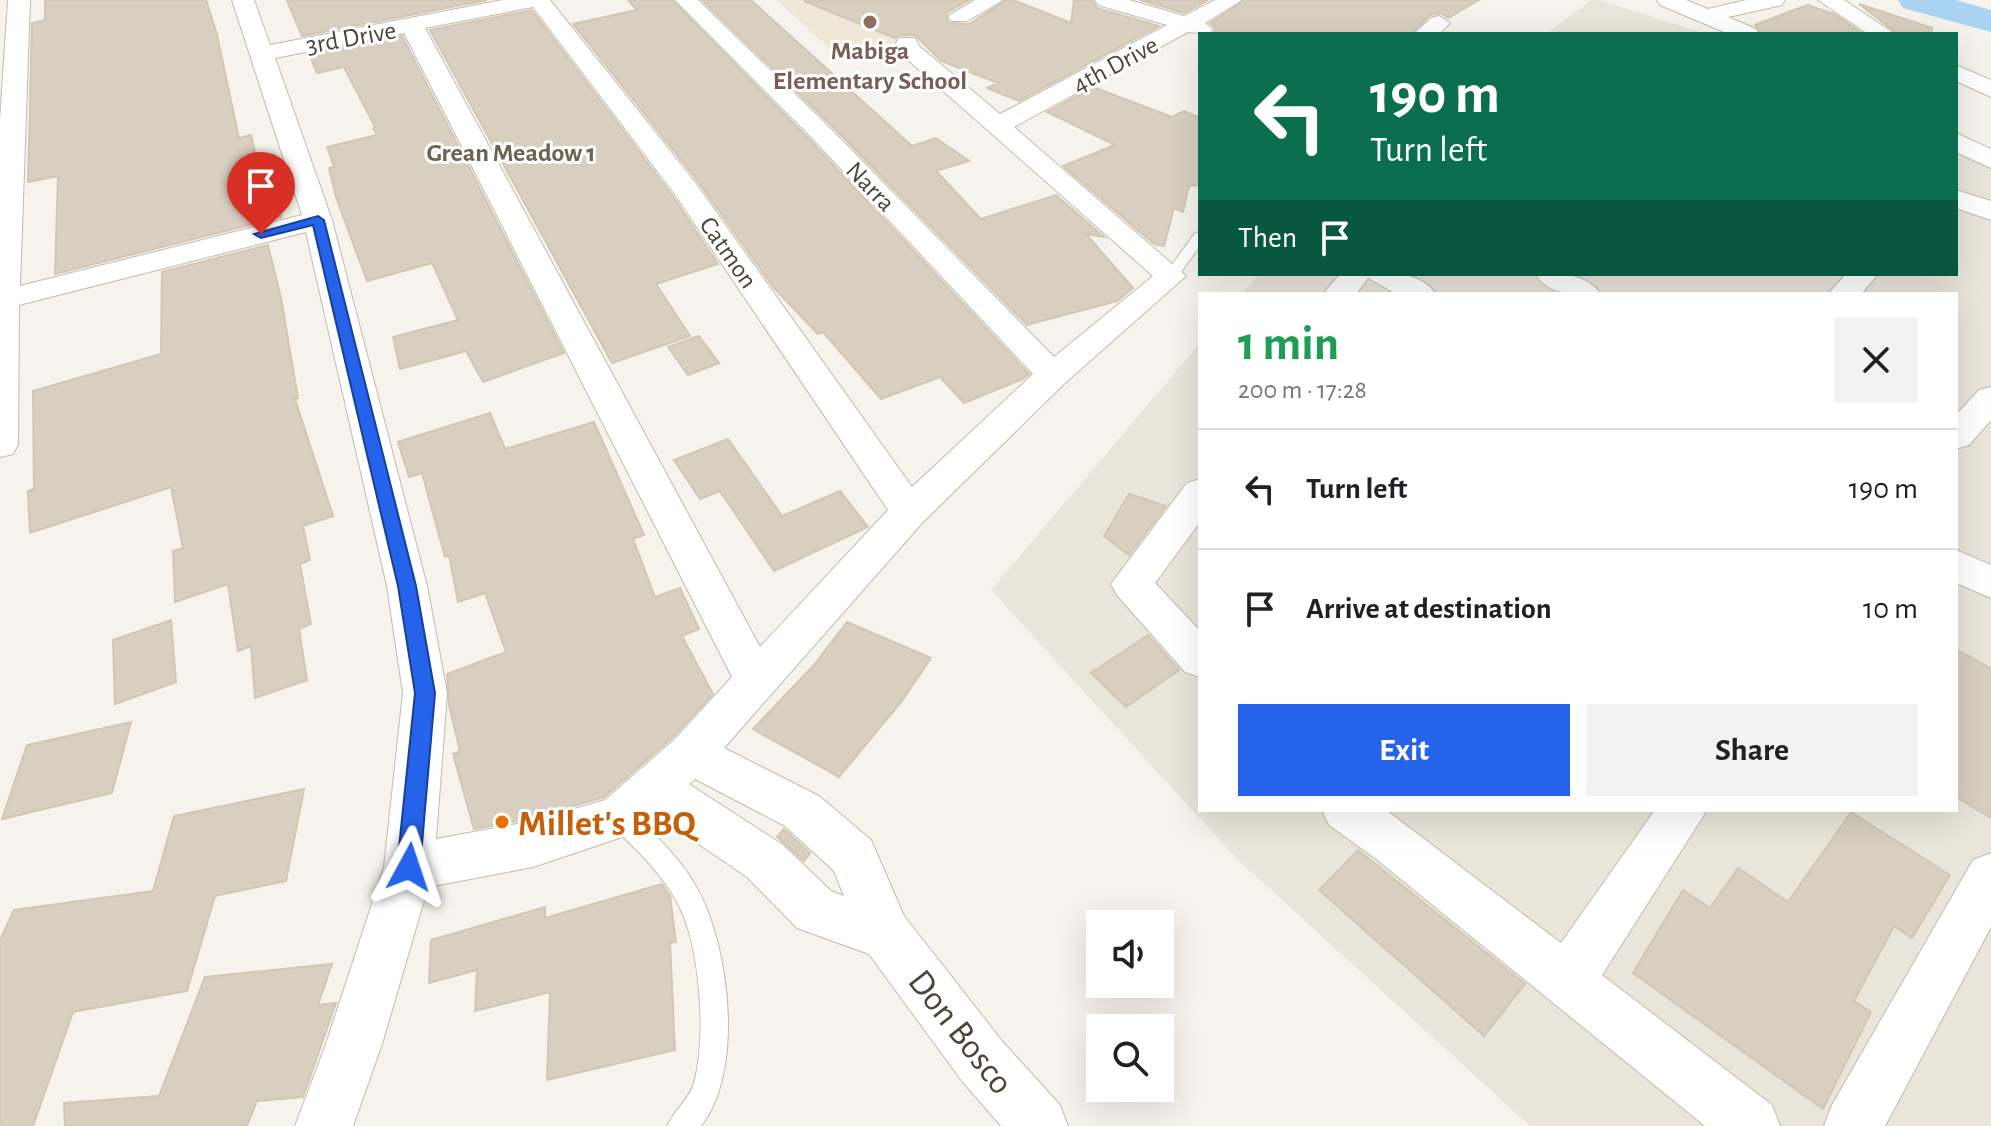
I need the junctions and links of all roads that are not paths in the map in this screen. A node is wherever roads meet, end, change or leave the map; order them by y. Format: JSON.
{"nodes":[{"id":1,"x":19,"y":0,"type":"edge"},
{"id":2,"x":243,"y":0,"type":"edge"},
{"id":3,"x":538,"y":0,"type":"edge"},
{"id":4,"x":686,"y":0,"type":"edge"},
{"id":5,"x":992,"y":0,"type":"edge"},
{"id":6,"x":1106,"y":0,"type":"edge"},
{"id":7,"x":1231,"y":0,"type":"edge"},
{"id":8,"x":1668,"y":0,"type":"edge"},
{"id":9,"x":1774,"y":0,"type":"edge"},
{"id":10,"x":1829,"y":0,"type":"edge"},
{"id":11,"x":959,"y":16,"type":"dead end"},
{"id":12,"x":1706,"y":16,"type":"junction"},
{"id":13,"x":1189,"y":25,"type":"junction"},
{"id":14,"x":412,"y":26,"type":"junction"},
{"id":15,"x":1212,"y":32,"type":"edge"},
{"id":16,"x":1743,"y":32,"type":"edge"},
{"id":17,"x":1881,"y":32,"type":"edge"},
{"id":18,"x":907,"y":43,"type":"dead end"},
{"id":19,"x":260,"y":54,"type":"junction"},
{"id":20,"x":1958,"y":73,"type":"edge"},
{"id":21,"x":1991,"y":90,"type":"edge"},
{"id":22,"x":997,"y":126,"type":"junction"},
{"id":23,"x":1958,"y":142,"type":"edge"},
{"id":24,"x":1991,"y":160,"type":"edge"},
{"id":25,"x":1958,"y":199,"type":"edge"},
{"id":26,"x":1991,"y":211,"type":"edge"},
{"id":27,"x":318,"y":220,"type":"junction"},
{"id":28,"x":1198,"y":239,"type":"edge"},
{"id":29,"x":1171,"y":276,"type":"junction"},
{"id":30,"x":1354,"y":276,"type":"edge"},
{"id":31,"x":1385,"y":276,"type":"edge"},
{"id":32,"x":1554,"y":276,"type":"edge"},
{"id":33,"x":1861,"y":276,"type":"edge"},
{"id":34,"x":1341,"y":292,"type":"edge"},
{"id":35,"x":1416,"y":292,"type":"edge"},
{"id":36,"x":1582,"y":292,"type":"edge"},
{"id":37,"x":1846,"y":292,"type":"edge"},
{"id":38,"x":2,"y":299,"type":"edge"},
{"id":39,"x":1053,"y":375,"type":"junction"},
{"id":40,"x":1991,"y":398,"type":"edge"},
{"id":41,"x":1958,"y":435,"type":"edge"},
{"id":42,"x":0,"y":445,"type":"edge"},
{"id":43,"x":1198,"y":495,"type":"edge"},
{"id":44,"x":909,"y":512,"type":"junction"},
{"id":45,"x":1958,"y":566,"type":"edge"},
{"id":46,"x":1991,"y":583,"type":"edge"},
{"id":47,"x":1198,"y":658,"type":"edge"},
{"id":48,"x":756,"y":681,"type":"junction"},
{"id":49,"x":655,"y":786,"type":"junction"},
{"id":50,"x":1349,"y":812,"type":"edge"},
{"id":51,"x":1682,"y":812,"type":"edge"},
{"id":52,"x":409,"y":867,"type":"junction"},
{"id":53,"x":1991,"y":877,"type":"edge"},
{"id":54,"x":1567,"y":980,"type":"junction"},
{"id":55,"x":324,"y":1126,"type":"edge"},
{"id":56,"x":682,"y":1126,"type":"edge"},
{"id":57,"x":1039,"y":1126,"type":"edge"},
{"id":58,"x":1751,"y":1126,"type":"edge"},
{"id":59,"x":1853,"y":1126,"type":"edge"}],
"edges":[{"from":1,"to":38,"type":"street"},
{"from":2,"to":19,"type":"street"},
{"from":3,"to":14,"type":"street","name":"3rd Drive"},
{"from":3,"to":44,"type":"street","name":"Catmon"},
{"from":4,"to":39,"type":"street","name":"Narra"},
{"from":5,"to":11,"type":"street"},
{"from":6,"to":13,"type":"street"},
{"from":7,"to":13,"type":"street","name":"4th Drive"},
{"from":8,"to":12,"type":"street"},
{"from":9,"to":12,"type":"street"},
{"from":10,"to":17,"type":"street"},
{"from":12,"to":16,"type":"street"},
{"from":13,"to":15,"type":"street"},
{"from":13,"to":22,"type":"street","name":"4th Drive"},
{"from":14,"to":19,"type":"street","name":"3rd Drive"},
{"from":14,"to":48,"type":"street"},
{"from":18,"to":22,"type":"street"},
{"from":19,"to":27,"type":"street"},
{"from":20,"to":21,"type":"street"},
{"from":22,"to":29,"type":"street"},
{"from":23,"to":24,"type":"street"},
{"from":25,"to":26,"type":"street"},
{"from":27,"to":38,"type":"street"},
{"from":27,"to":52,"type":"street"},
{"from":28,"to":29,"type":"lane"},
{"from":29,"to":39,"type":"street"},
{"from":30,"to":34,"type":"street"},
{"from":31,"to":35,"type":"street"},
{"from":32,"to":36,"type":"street"},
{"from":33,"to":37,"type":"street"},
{"from":38,"to":42,"type":"street"},
{"from":39,"to":44,"type":"street"},
{"from":40,"to":41,"type":"street"},
{"from":43,"to":47,"type":"street"},
{"from":44,"to":48,"type":"street"},
{"from":45,"to":46,"type":"street"},
{"from":48,"to":49,"type":"street"},
{"from":49,"to":52,"type":"street"},
{"from":49,"to":56,"type":"lane"},
{"from":49,"to":57,"type":"street","name":"Don Bosco"},
{"from":50,"to":54,"type":"street"},
{"from":51,"to":54,"type":"street"},
{"from":52,"to":55,"type":"street"},
{"from":53,"to":59,"type":"street"},
{"from":54,"to":58,"type":"street"}]}
